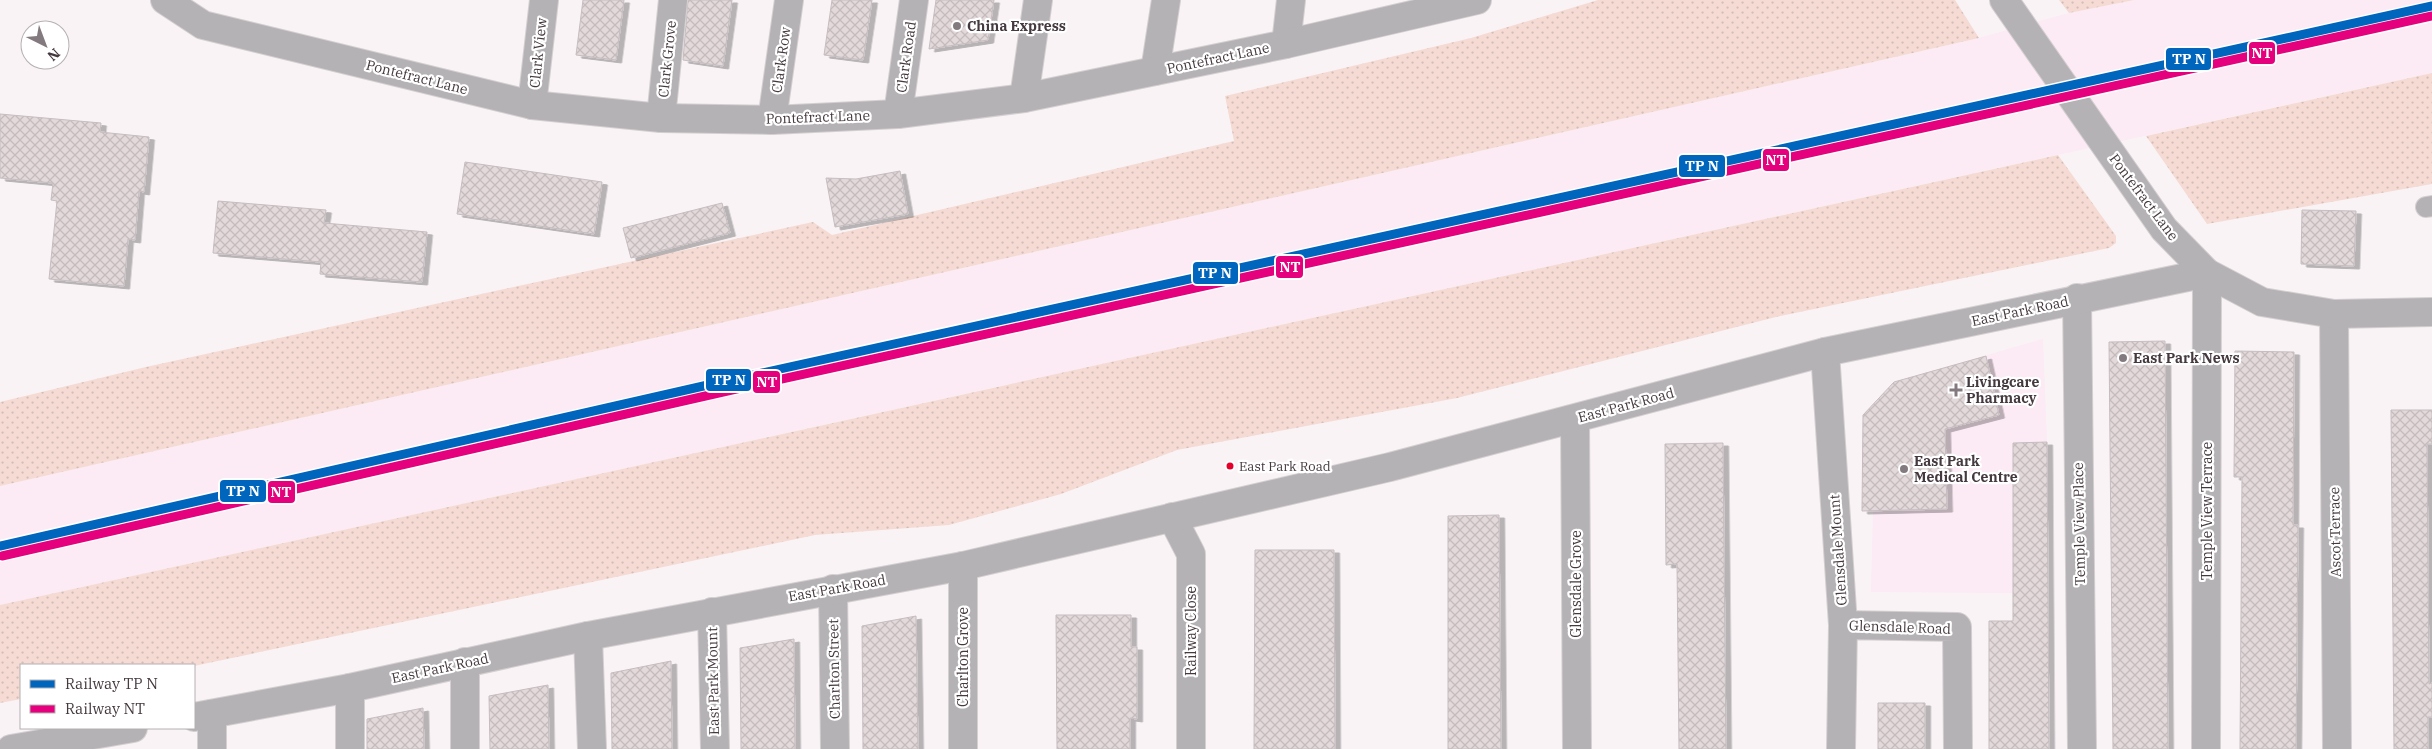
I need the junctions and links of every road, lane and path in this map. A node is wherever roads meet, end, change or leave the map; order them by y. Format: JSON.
{"nodes":[{"id":1,"x":165,"y":0,"type":"edge"},
{"id":2,"x":544,"y":0,"type":"edge"},
{"id":3,"x":673,"y":0,"type":"edge"},
{"id":4,"x":789,"y":0,"type":"edge"},
{"id":5,"x":914,"y":0,"type":"edge"},
{"id":6,"x":1038,"y":0,"type":"edge"},
{"id":7,"x":1166,"y":0,"type":"edge"},
{"id":8,"x":1291,"y":0,"type":"edge"},
{"id":9,"x":1477,"y":0,"type":"edge"},
{"id":10,"x":2004,"y":0,"type":"edge"},
{"id":11,"x":1414,"y":8,"type":"edge"},
{"id":12,"x":1286,"y":44,"type":"junction"},
{"id":13,"x":1155,"y":71,"type":"junction"},
{"id":14,"x":1024,"y":98,"type":"junction"},
{"id":15,"x":532,"y":106,"type":"junction"},
{"id":16,"x":898,"y":114,"type":"junction"},
{"id":17,"x":661,"y":118,"type":"junction"},
{"id":18,"x":772,"y":120,"type":"junction"},
{"id":19,"x":2207,"y":273,"type":"junction"},
{"id":20,"x":2077,"y":298,"type":"junction"},
{"id":21,"x":2432,"y":312,"type":"edge"},
{"id":22,"x":2334,"y":314,"type":"junction"},
{"id":23,"x":1825,"y":352,"type":"junction"},
{"id":24,"x":1575,"y":419,"type":"junction"},
{"id":25,"x":1172,"y":517,"type":"junction"},
{"id":26,"x":963,"y":566,"type":"junction"},
{"id":27,"x":833,"y":589,"type":"junction"},
{"id":28,"x":712,"y":612,"type":"junction"},
{"id":29,"x":1843,"y":626,"type":"junction"},
{"id":30,"x":588,"y":636,"type":"junction"},
{"id":31,"x":464,"y":662,"type":"junction"},
{"id":32,"x":350,"y":688,"type":"junction"},
{"id":33,"x":203,"y":716,"type":"edge"},
{"id":34,"x":128,"y":729,"type":"edge"},
{"id":35,"x":11,"y":749,"type":"edge"},
{"id":36,"x":212,"y":749,"type":"edge"},
{"id":37,"x":350,"y":749,"type":"edge"},
{"id":38,"x":465,"y":749,"type":"edge"},
{"id":39,"x":592,"y":749,"type":"edge"},
{"id":40,"x":714,"y":749,"type":"edge"},
{"id":41,"x":835,"y":749,"type":"edge"},
{"id":42,"x":963,"y":749,"type":"edge"},
{"id":43,"x":1191,"y":749,"type":"edge"},
{"id":44,"x":1577,"y":749,"type":"edge"},
{"id":45,"x":1841,"y":749,"type":"edge"},
{"id":46,"x":1958,"y":749,"type":"edge"},
{"id":47,"x":2082,"y":749,"type":"edge"},
{"id":48,"x":2206,"y":749,"type":"edge"},
{"id":49,"x":2337,"y":749,"type":"edge"}],
"edges":[{"from":1,"to":15,"type":"street","name":"Pontefract Lane"},
{"from":2,"to":15,"type":"street","name":"Clark View"},
{"from":3,"to":17,"type":"street","name":"Clark Grove"},
{"from":4,"to":18,"type":"street","name":"Clark Row"},
{"from":5,"to":16,"type":"street","name":"Clark Road"},
{"from":6,"to":14,"type":"street"},
{"from":7,"to":13,"type":"street"},
{"from":8,"to":12,"type":"street"},
{"from":9,"to":11,"type":"street","name":"Pontefract Lane"},
{"from":10,"to":19,"type":"street","name":"Pontefract Lane"},
{"from":11,"to":12,"type":"street","name":"Pontefract Lane"},
{"from":12,"to":13,"type":"street","name":"Pontefract Lane"},
{"from":13,"to":14,"type":"street","name":"Pontefract Lane"},
{"from":14,"to":16,"type":"street","name":"Pontefract Lane"},
{"from":15,"to":17,"type":"street","name":"Pontefract Lane"},
{"from":16,"to":18,"type":"street","name":"Pontefract Lane"},
{"from":17,"to":18,"type":"street","name":"Pontefract Lane"},
{"from":19,"to":20,"type":"street","name":"East Park Road"},
{"from":19,"to":22,"type":"street","name":"Pontefract Lane"},
{"from":19,"to":48,"type":"street","name":"Temple View Terrace"},
{"from":20,"to":23,"type":"street","name":"East Park Road"},
{"from":20,"to":47,"type":"street","name":"Temple View Place"},
{"from":21,"to":22,"type":"street","name":"Pontefract Lane"},
{"from":22,"to":49,"type":"street","name":"Ascot Terrace"},
{"from":23,"to":24,"type":"street","name":"East Park Road"},
{"from":23,"to":29,"type":"street","name":"Glensdale Mount"},
{"from":24,"to":25,"type":"street","name":"East Park Road"},
{"from":24,"to":44,"type":"street","name":"Glensdale Grove"},
{"from":25,"to":26,"type":"street","name":"East Park Road"},
{"from":25,"to":43,"type":"street","name":"Railway Close"},
{"from":26,"to":27,"type":"street","name":"East Park Road"},
{"from":26,"to":42,"type":"street","name":"Charlton Grove"},
{"from":27,"to":28,"type":"street","name":"East Park Road"},
{"from":27,"to":41,"type":"street","name":"Charlton Street"},
{"from":28,"to":30,"type":"street","name":"East Park Road"},
{"from":28,"to":40,"type":"street","name":"East Park Mount"},
{"from":29,"to":45,"type":"street","name":"Glensdale Mount"},
{"from":29,"to":46,"type":"street","name":"Glensdale Road"},
{"from":30,"to":31,"type":"street","name":"East Park Road"},
{"from":30,"to":39,"type":"street"},
{"from":31,"to":32,"type":"street","name":"East Park Road"},
{"from":31,"to":38,"type":"street"},
{"from":32,"to":33,"type":"street","name":"East Park Road"},
{"from":32,"to":37,"type":"street"},
{"from":33,"to":36,"type":"street"},
{"from":34,"to":35,"type":"street"}]}
